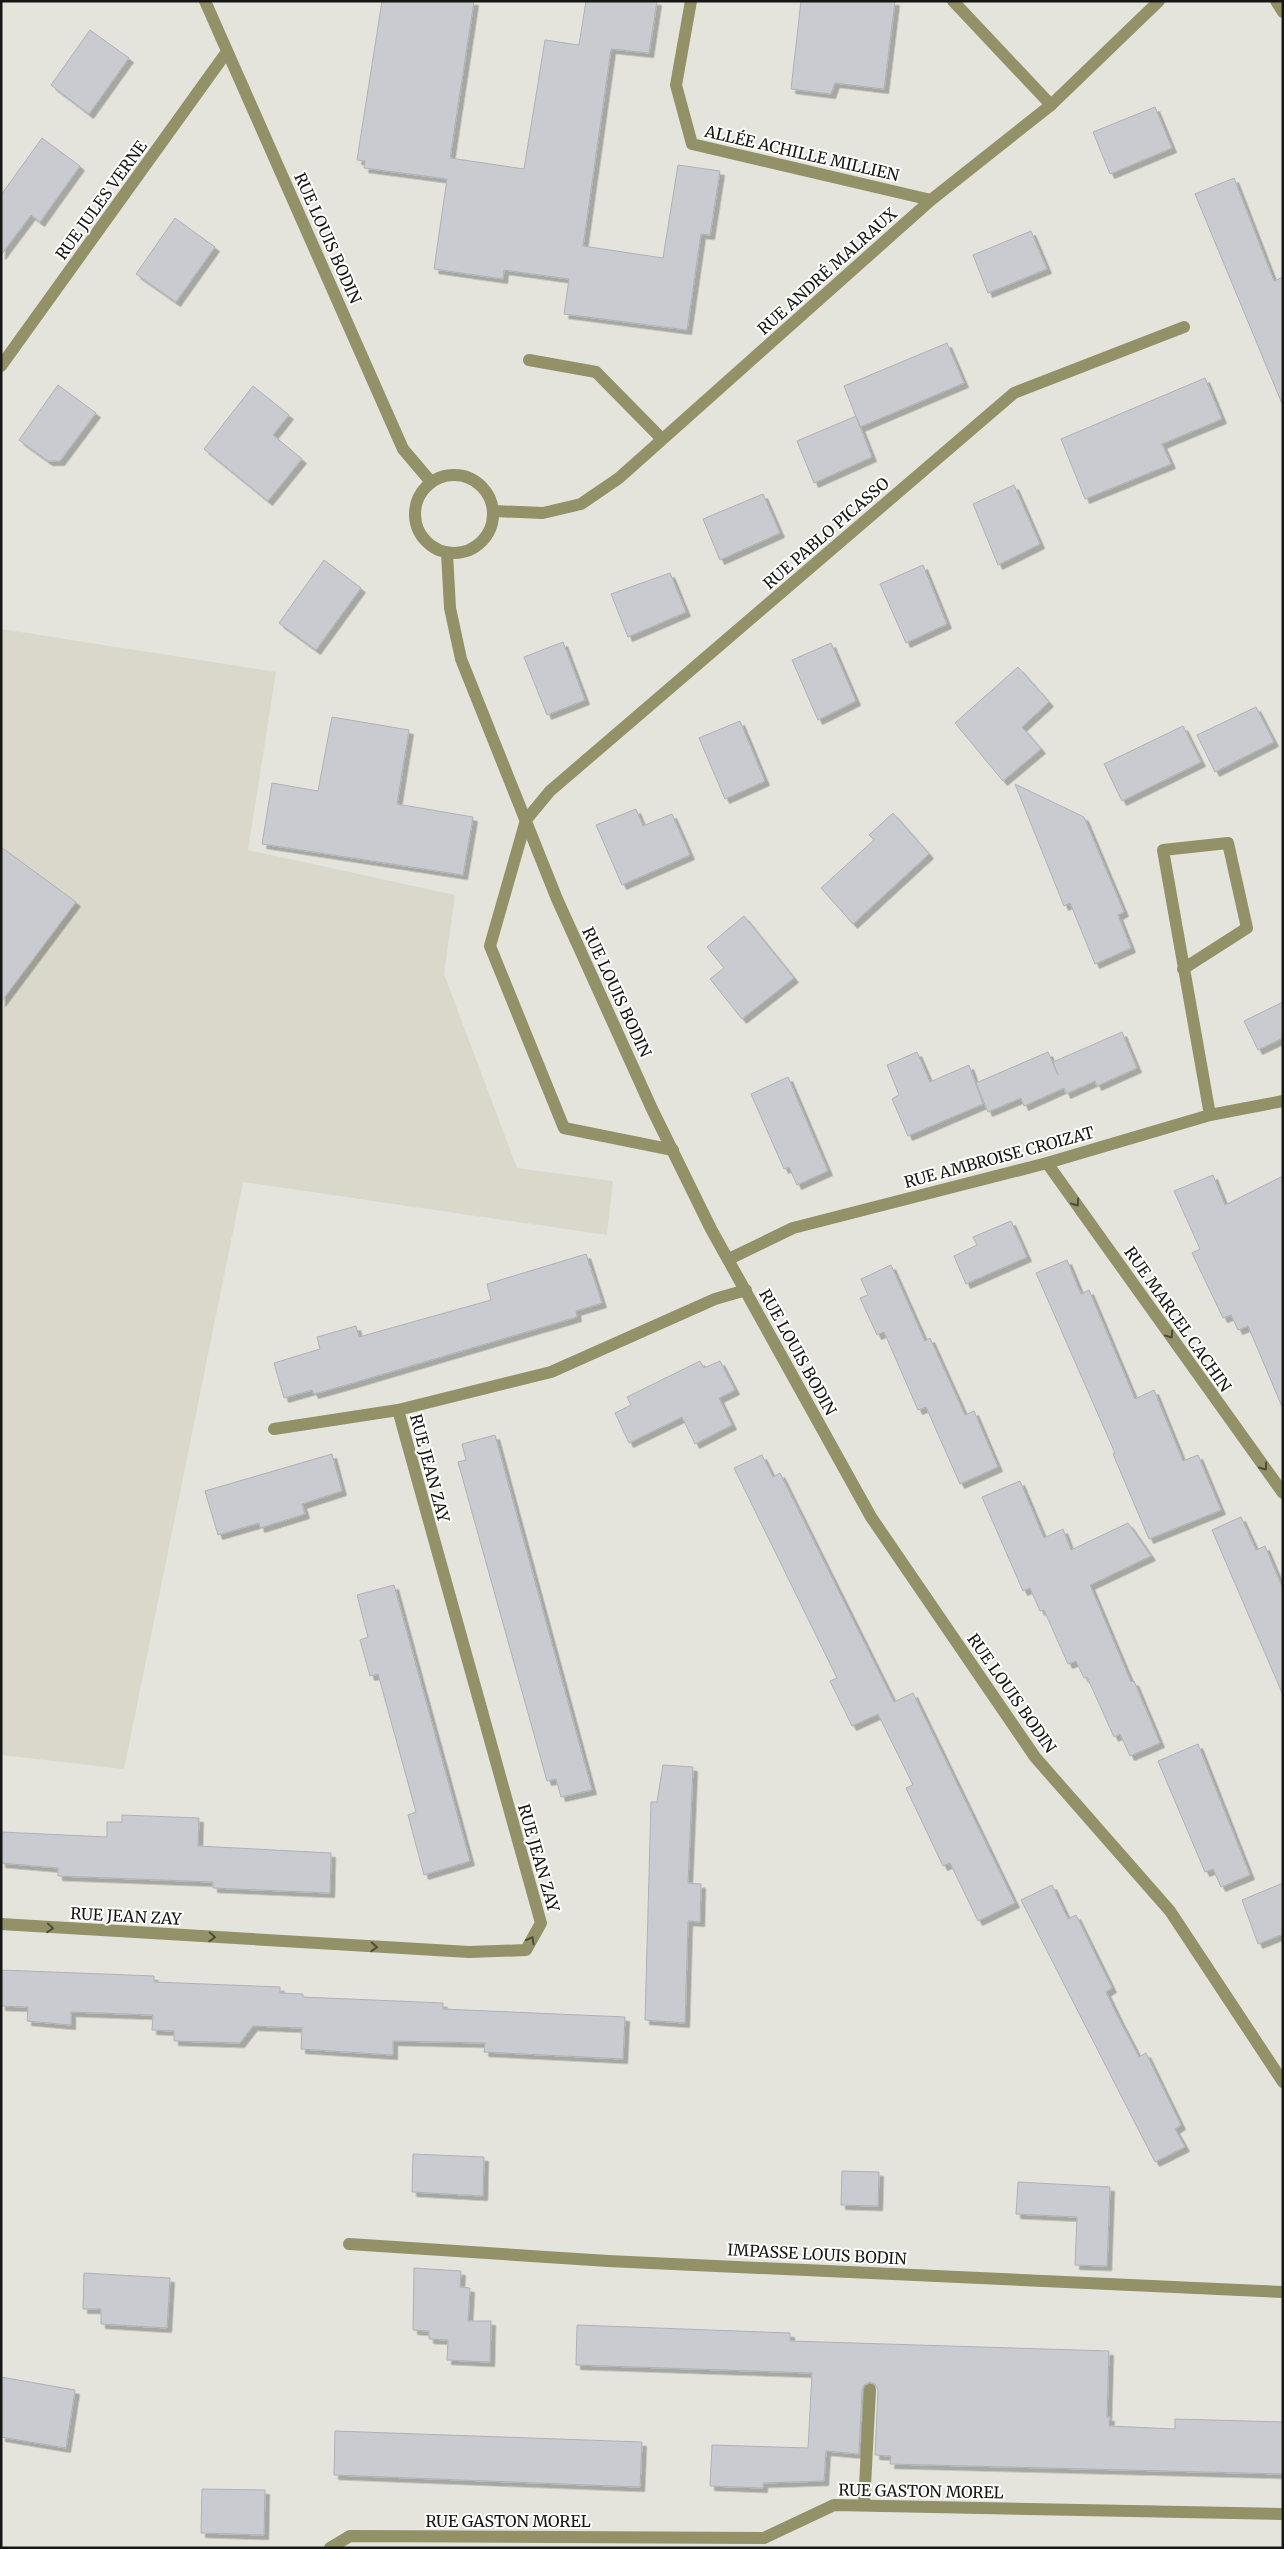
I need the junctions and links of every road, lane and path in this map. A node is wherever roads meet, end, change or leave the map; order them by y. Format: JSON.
{"nodes":[{"id":1,"x":205,"y":1,"type":"edge"},
{"id":2,"x":690,"y":1,"type":"edge"},
{"id":3,"x":953,"y":1,"type":"edge"},
{"id":4,"x":1159,"y":1,"type":"edge"},
{"id":5,"x":1276,"y":1,"type":"edge"},
{"id":6,"x":1283,"y":12,"type":"edge"},
{"id":7,"x":226,"y":53,"type":"junction"},
{"id":8,"x":1051,"y":106,"type":"junction"},
{"id":9,"x":931,"y":200,"type":"junction"},
{"id":10,"x":1184,"y":328,"type":"dead end"},
{"id":11,"x":528,"y":360,"type":"dead end"},
{"id":12,"x":1,"y":366,"type":"edge"},
{"id":13,"x":662,"y":439,"type":"junction"},
{"id":14,"x":431,"y":482,"type":"junction"},
{"id":15,"x":494,"y":511,"type":"junction"},
{"id":16,"x":447,"y":553,"type":"junction"},
{"id":17,"x":526,"y":820,"type":"junction"},
{"id":18,"x":1183,"y":969,"type":"junction"},
{"id":19,"x":1283,"y":1101,"type":"edge"},
{"id":20,"x":1210,"y":1115,"type":"junction"},
{"id":21,"x":673,"y":1150,"type":"junction"},
{"id":22,"x":1047,"y":1163,"type":"junction"},
{"id":23,"x":728,"y":1259,"type":"junction"},
{"id":24,"x":746,"y":1290,"type":"junction"},
{"id":25,"x":398,"y":1410,"type":"junction"},
{"id":26,"x":274,"y":1429,"type":"dead end"},
{"id":27,"x":1283,"y":1494,"type":"edge"},
{"id":28,"x":1,"y":1924,"type":"edge"},
{"id":29,"x":1283,"y":2082,"type":"edge"},
{"id":30,"x":349,"y":2244,"type":"dead end"},
{"id":31,"x":1283,"y":2292,"type":"edge"},
{"id":32,"x":870,"y":2390,"type":"dead end"},
{"id":33,"x":864,"y":2505,"type":"junction"},
{"id":34,"x":1283,"y":2514,"type":"edge"},
{"id":35,"x":330,"y":2548,"type":"edge"}],
"edges":[{"from":1,"to":7,"type":"street","name":"RUE LOUIS BODIN"},
{"from":2,"to":9,"type":"street","name":"ALLÉE ACHILLE MILLIEN"},
{"from":3,"to":8,"type":"street"},
{"from":4,"to":8,"type":"street","name":"RUE ANDRÉ MALRAUX"},
{"from":5,"to":6,"type":"street"},
{"from":7,"to":12,"type":"street","name":"RUE JULES VERNE"},
{"from":7,"to":14,"type":"street","name":"RUE LOUIS BODIN"},
{"from":8,"to":9,"type":"street","name":"RUE ANDRÉ MALRAUX"},
{"from":9,"to":13,"type":"street","name":"RUE ANDRÉ MALRAUX"},
{"from":10,"to":17,"type":"street","name":"RUE PABLO PICASSO"},
{"from":11,"to":13,"type":"street"},
{"from":13,"to":15,"type":"street","name":"RUE ANDRÉ MALRAUX"},
{"from":14,"to":15,"type":"street"},
{"from":14,"to":16,"type":"street"},
{"from":15,"to":16,"type":"street"},
{"from":16,"to":17,"type":"street","name":"RUE LOUIS BODIN"},
{"from":17,"to":21,"type":"street","name":"RUE LOUIS BODIN"},
{"from":17,"to":21,"type":"street"},
{"from":18,"to":18,"type":"street"},
{"from":18,"to":20,"type":"street"},
{"from":19,"to":20,"type":"street","name":"RUE AMBROISE CROIZAT"},
{"from":20,"to":22,"type":"street","name":"RUE AMBROISE CROIZAT"},
{"from":21,"to":23,"type":"street","name":"RUE LOUIS BODIN"},
{"from":22,"to":23,"type":"street","name":"RUE AMBROISE CROIZAT"},
{"from":22,"to":27,"type":"street","name":"RUE MARCEL CACHIN","one_way":true},
{"from":23,"to":24,"type":"street","name":"RUE LOUIS BODIN"},
{"from":24,"to":25,"type":"street","name":"RUE JEAN ZAY"},
{"from":24,"to":29,"type":"street","name":"RUE LOUIS BODIN"},
{"from":25,"to":26,"type":"street","name":"RUE JEAN ZAY"},
{"from":28,"to":25,"type":"street","name":"RUE JEAN ZAY","one_way":true},
{"from":30,"to":31,"type":"street","name":"IMPASSE LOUIS BODIN"},
{"from":32,"to":33,"type":"street"},
{"from":33,"to":34,"type":"street","name":"RUE GASTON MOREL"},
{"from":33,"to":35,"type":"street","name":"RUE GASTON MOREL"}]}
